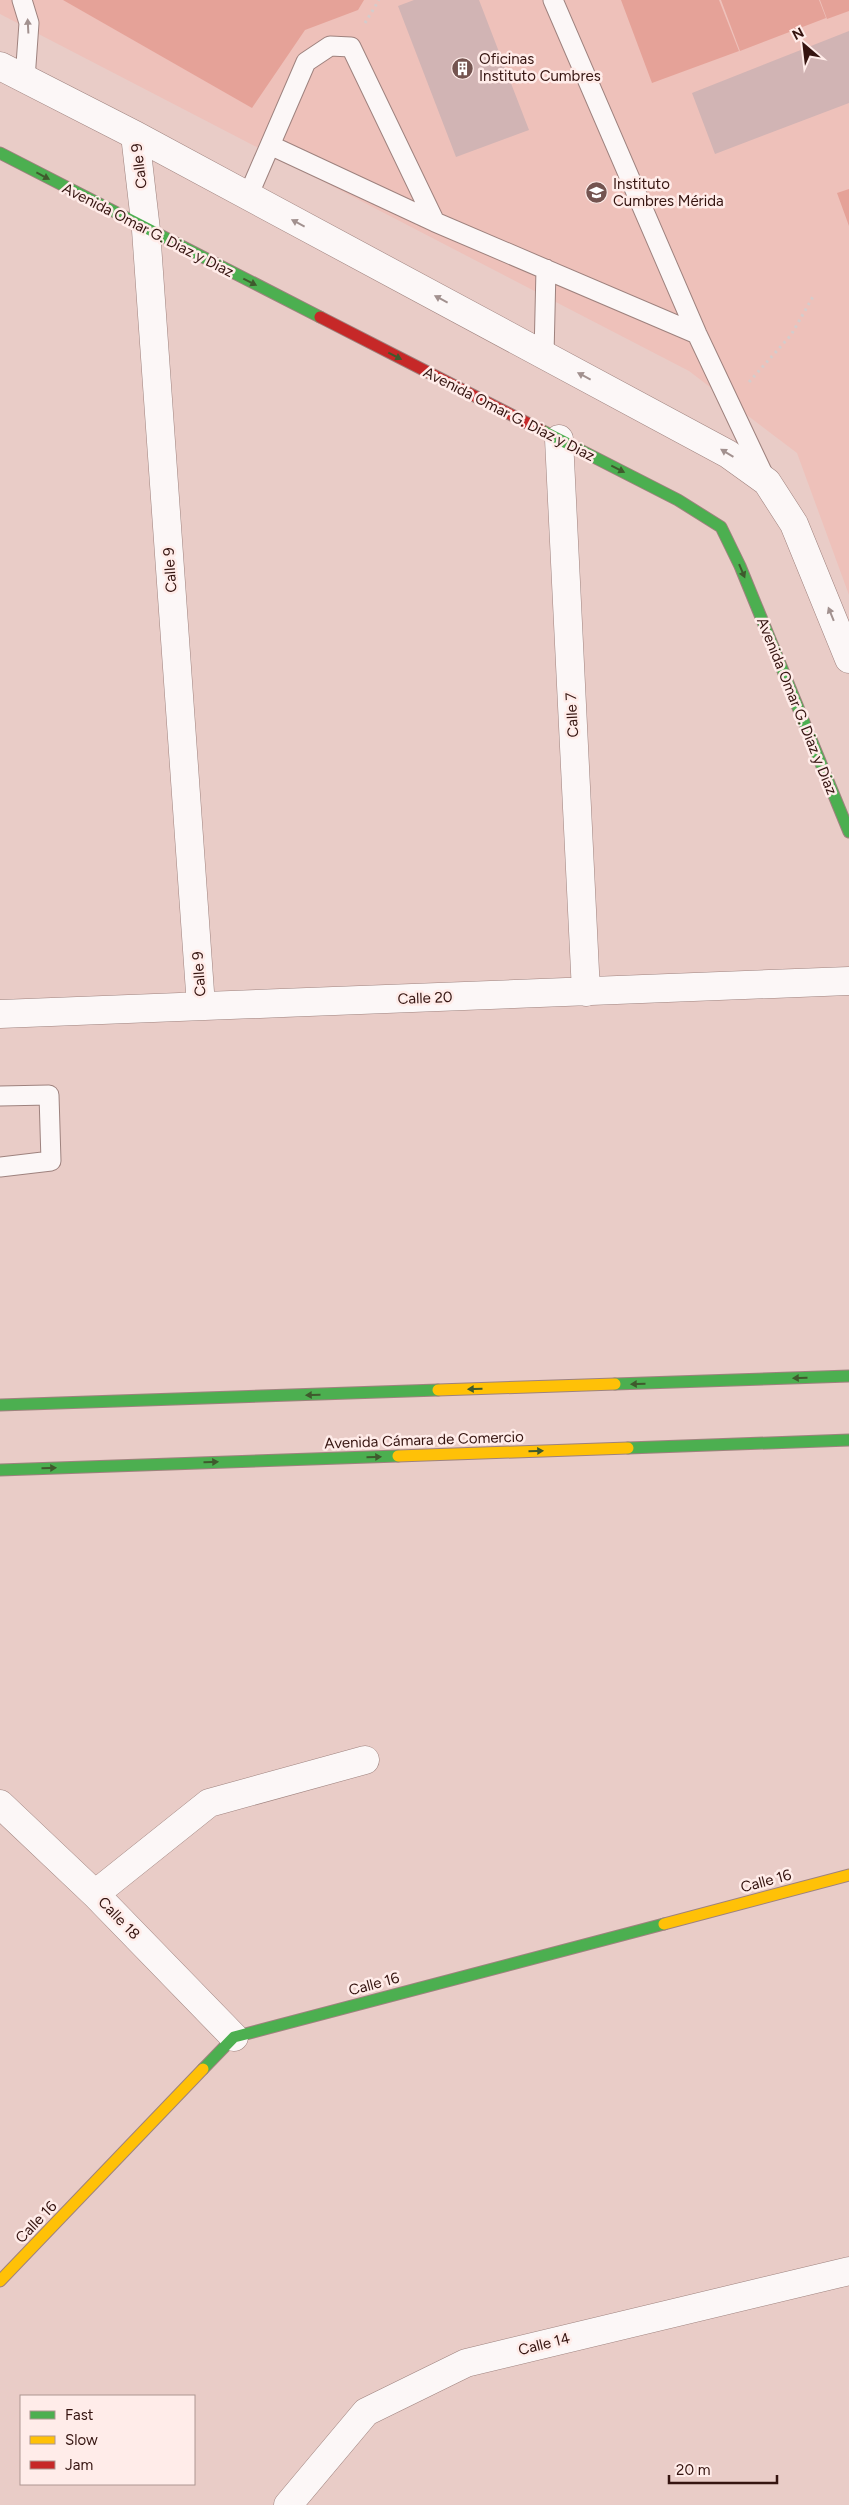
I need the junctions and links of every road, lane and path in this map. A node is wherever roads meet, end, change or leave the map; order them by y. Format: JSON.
{"nodes":[{"id":1,"x":22,"y":0,"type":"edge"},
{"id":2,"x":553,"y":0,"type":"edge"},
{"id":3,"x":0,"y":66,"type":"edge"},
{"id":4,"x":25,"y":79,"type":"junction"},
{"id":5,"x":135,"y":135,"type":"junction"},
{"id":6,"x":272,"y":146,"type":"junction"},
{"id":7,"x":0,"y":153,"type":"edge"},
{"id":8,"x":248,"y":196,"type":"junction"},
{"id":9,"x":435,"y":222,"type":"junction"},
{"id":10,"x":146,"y":230,"type":"junction"},
{"id":11,"x":546,"y":268,"type":"junction"},
{"id":12,"x":814,"y":295,"type":"dead end"},
{"id":13,"x":698,"y":334,"type":"junction"},
{"id":14,"x":544,"y":355,"type":"junction"},
{"id":15,"x":740,"y":425,"type":"junction"},
{"id":16,"x":559,"y":439,"type":"junction"},
{"id":17,"x":767,"y":482,"type":"junction"},
{"id":18,"x":849,"y":659,"type":"edge"},
{"id":19,"x":849,"y":832,"type":"edge"},
{"id":20,"x":849,"y":982,"type":"edge"},
{"id":21,"x":586,"y":992,"type":"junction"},
{"id":22,"x":201,"y":1006,"type":"junction"},
{"id":23,"x":0,"y":1014,"type":"edge"},
{"id":24,"x":0,"y":1096,"type":"edge"},
{"id":25,"x":0,"y":1167,"type":"edge"},
{"id":26,"x":849,"y":1376,"type":"edge"},
{"id":27,"x":0,"y":1405,"type":"edge"},
{"id":28,"x":849,"y":1440,"type":"edge"},
{"id":29,"x":0,"y":1470,"type":"edge"},
{"id":30,"x":366,"y":1760,"type":"dead end"},
{"id":31,"x":0,"y":1804,"type":"edge"},
{"id":32,"x":849,"y":1875,"type":"edge"},
{"id":33,"x":95,"y":1894,"type":"junction"},
{"id":34,"x":234,"y":2037,"type":"junction"},
{"id":35,"x":849,"y":2271,"type":"edge"},
{"id":36,"x":0,"y":2281,"type":"edge"},
{"id":37,"x":288,"y":2505,"type":"edge"}],
"edges":[{"from":4,"to":1,"type":"lane","one_way":true},
{"from":2,"to":13,"type":"lane"},
{"from":3,"to":4,"type":"street"},
{"from":4,"to":5,"type":"street"},
{"from":5,"to":8,"type":"street"},
{"from":5,"to":10,"type":"street","name":"Calle 9"},
{"from":6,"to":8,"type":"lane"},
{"from":6,"to":9,"type":"lane"},
{"from":6,"to":9,"type":"lane"},
{"from":7,"to":10,"type":"street","name":"Avenida Omar G. Diaz y Diaz","one_way":true},
{"from":14,"to":8,"type":"street","one_way":true},
{"from":9,"to":11,"type":"lane"},
{"from":10,"to":16,"type":"street","name":"Avenida Omar G. Diaz y Diaz","one_way":true},
{"from":10,"to":22,"type":"street","name":"Calle 9"},
{"from":11,"to":13,"type":"lane"},
{"from":11,"to":14,"type":"lane"},
{"from":12,"to":15,"type":"path"},
{"from":13,"to":15,"type":"lane"},
{"from":17,"to":14,"type":"street","one_way":true},
{"from":15,"to":17,"type":"lane"},
{"from":16,"to":19,"type":"street","name":"Avenida Omar G. Diaz y Diaz","one_way":true},
{"from":16,"to":21,"type":"street","name":"Calle 7"},
{"from":18,"to":17,"type":"street","one_way":true},
{"from":20,"to":21,"type":"street","name":"Calle 20"},
{"from":21,"to":22,"type":"street","name":"Calle 20"},
{"from":22,"to":23,"type":"street","name":"Calle 20"},
{"from":24,"to":25,"type":"lane"},
{"from":26,"to":27,"type":"street","one_way":true},
{"from":29,"to":28,"type":"street","name":"Avenida Cámara de Comercio","one_way":true},
{"from":30,"to":33,"type":"street"},
{"from":31,"to":33,"type":"street","name":"Calle 18"},
{"from":32,"to":34,"type":"street","name":"Calle 16"},
{"from":33,"to":34,"type":"street","name":"Calle 18"},
{"from":34,"to":36,"type":"street","name":"Calle 16"},
{"from":35,"to":37,"type":"street","name":"Calle 14"}]}
